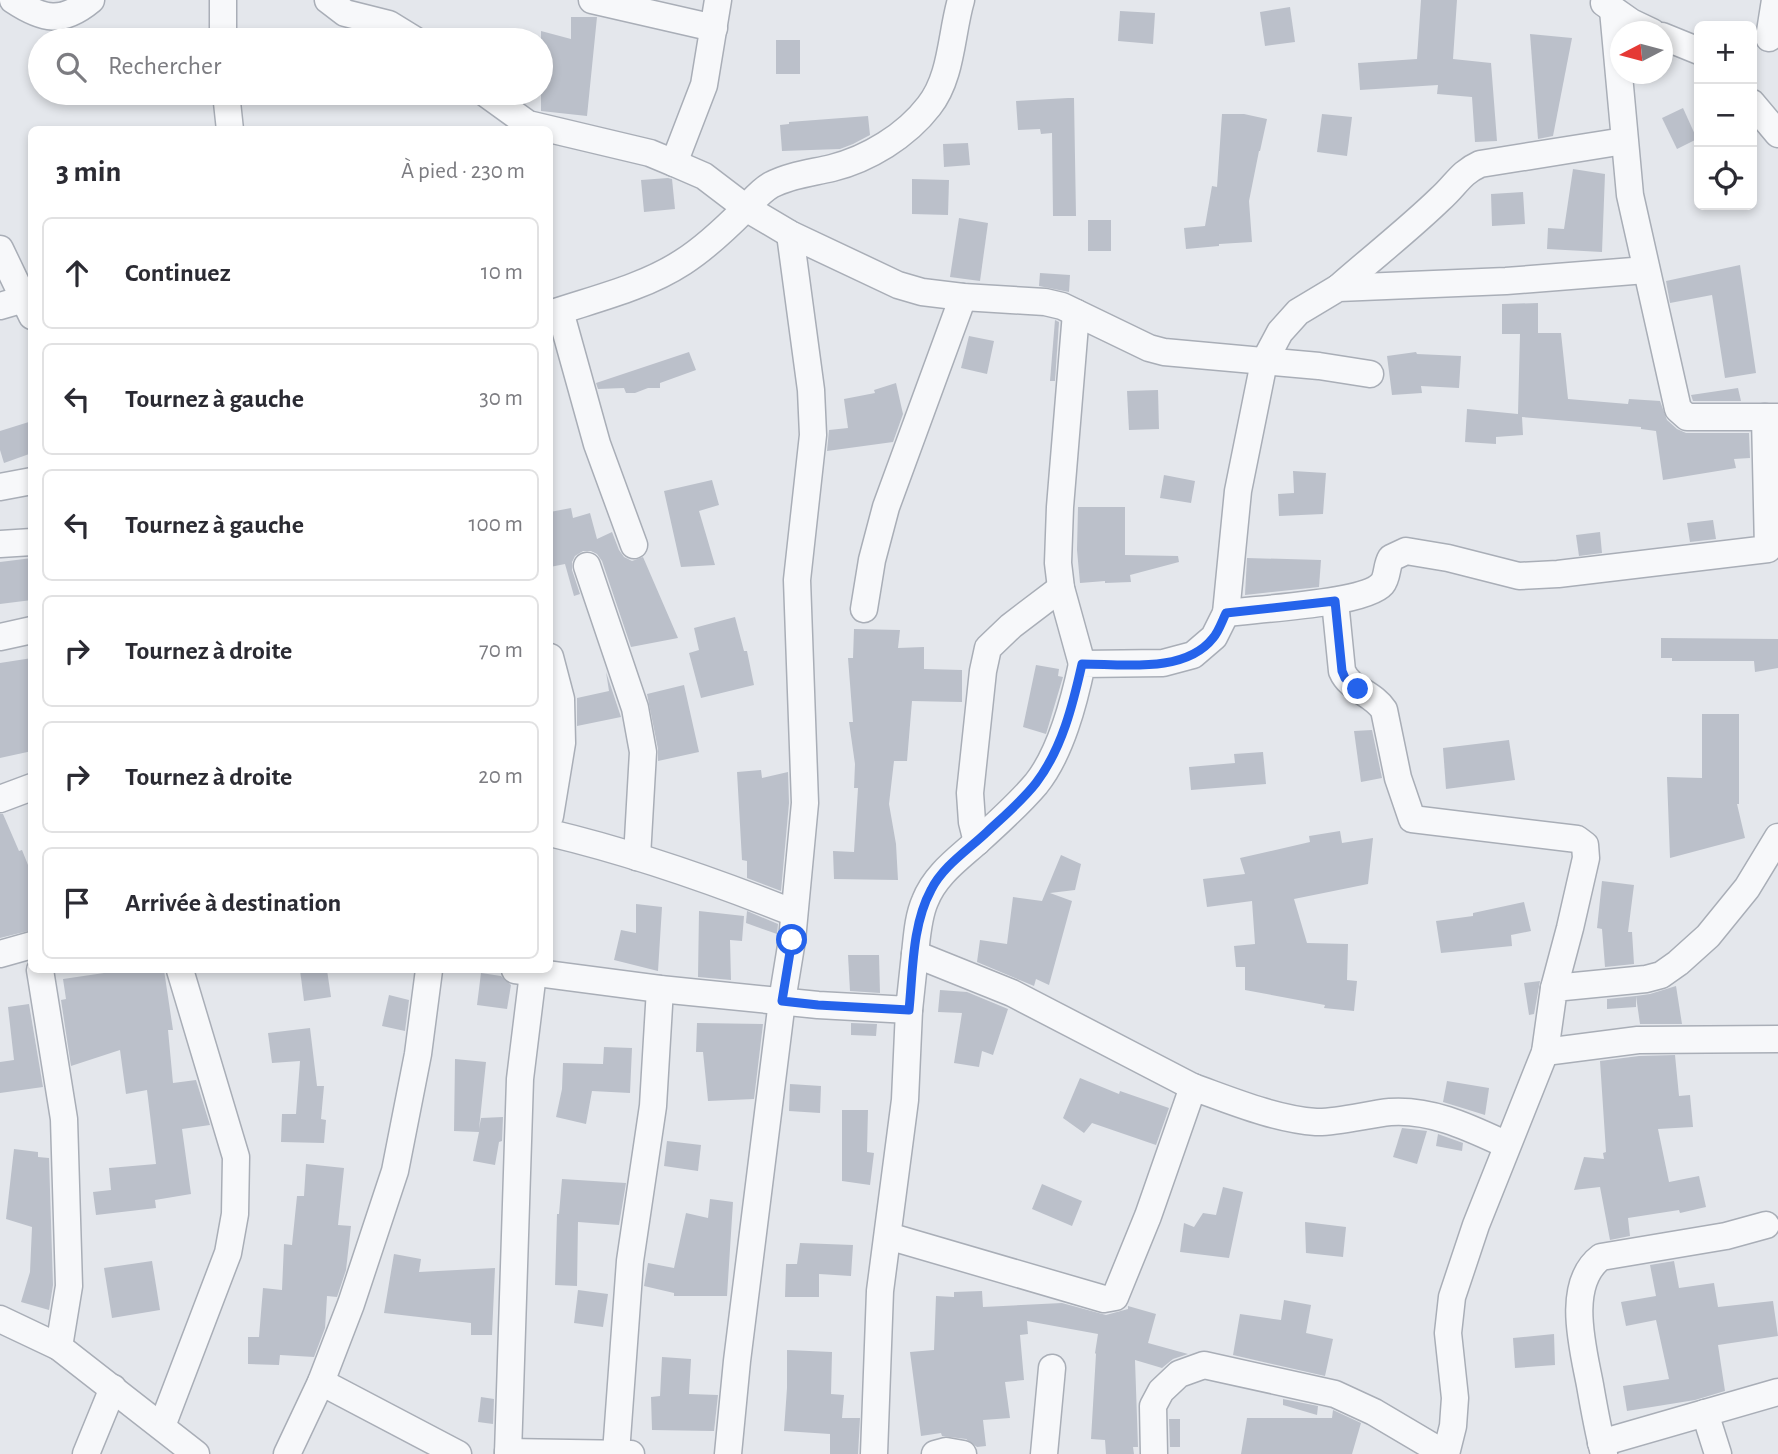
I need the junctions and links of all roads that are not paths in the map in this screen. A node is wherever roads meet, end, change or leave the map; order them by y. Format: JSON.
{"nodes":[{"id":1,"x":13,"y":0,"type":"edge"},
{"id":2,"x":91,"y":0,"type":"edge"},
{"id":3,"x":223,"y":0,"type":"edge"},
{"id":4,"x":328,"y":0,"type":"edge"},
{"id":5,"x":592,"y":0,"type":"edge"},
{"id":6,"x":718,"y":0,"type":"edge"},
{"id":7,"x":961,"y":0,"type":"edge"},
{"id":8,"x":1775,"y":0,"type":"edge"},
{"id":9,"x":1606,"y":5,"type":"edge"},
{"id":10,"x":392,"y":12,"type":"edge"},
{"id":11,"x":1630,"y":21,"type":"edge"},
{"id":12,"x":223,"y":28,"type":"edge"},
{"id":13,"x":405,"y":28,"type":"edge"},
{"id":14,"x":714,"y":28,"type":"junction"},
{"id":15,"x":1673,"y":40,"type":"edge"},
{"id":16,"x":1766,"y":40,"type":"edge"},
{"id":17,"x":1694,"y":49,"type":"edge"},
{"id":18,"x":227,"y":105,"type":"edge"},
{"id":19,"x":501,"y":105,"type":"edge"},
{"id":20,"x":1757,"y":109,"type":"edge"},
{"id":21,"x":230,"y":126,"type":"edge"},
{"id":22,"x":528,"y":126,"type":"edge"},
{"id":23,"x":553,"y":132,"type":"edge"},
{"id":24,"x":1778,"y":134,"type":"edge"},
{"id":25,"x":1624,"y":141,"type":"junction"},
{"id":26,"x":674,"y":163,"type":"junction"},
{"id":27,"x":746,"y":208,"type":"junction"},
{"id":28,"x":790,"y":234,"type":"junction"},
{"id":29,"x":0,"y":249,"type":"edge"},
{"id":30,"x":1646,"y":270,"type":"junction"},
{"id":31,"x":1338,"y":288,"type":"junction"},
{"id":32,"x":963,"y":297,"type":"junction"},
{"id":33,"x":19,"y":307,"type":"edge"},
{"id":34,"x":555,"y":312,"type":"edge"},
{"id":35,"x":1076,"y":313,"type":"junction"},
{"id":36,"x":1264,"y":362,"type":"junction"},
{"id":37,"x":1370,"y":374,"type":"dead end"},
{"id":38,"x":1772,"y":417,"type":"edge"},
{"id":39,"x":28,"y":482,"type":"edge"},
{"id":40,"x":0,"y":487,"type":"edge"},
{"id":41,"x":28,"y":542,"type":"edge"},
{"id":42,"x":0,"y":544,"type":"edge"},
{"id":43,"x":634,"y":545,"type":"dead end"},
{"id":44,"x":1773,"y":556,"type":"edge"},
{"id":45,"x":587,"y":566,"type":"dead end"},
{"id":46,"x":1062,"y":588,"type":"junction"},
{"id":47,"x":1335,"y":601,"type":"junction"},
{"id":48,"x":864,"y":609,"type":"dead end"},
{"id":49,"x":1226,"y":613,"type":"junction"},
{"id":50,"x":28,"y":631,"type":"edge"},
{"id":51,"x":0,"y":637,"type":"edge"},
{"id":52,"x":1082,"y":664,"type":"junction"},
{"id":53,"x":553,"y":668,"type":"edge"},
{"id":54,"x":28,"y":789,"type":"edge"},
{"id":55,"x":553,"y":798,"type":"edge"},
{"id":56,"x":0,"y":799,"type":"edge"},
{"id":57,"x":553,"y":834,"type":"edge"},
{"id":58,"x":1778,"y":837,"type":"edge"},
{"id":59,"x":977,"y":842,"type":"junction"},
{"id":60,"x":636,"y":857,"type":"junction"},
{"id":61,"x":794,"y":913,"type":"junction"},
{"id":62,"x":28,"y":946,"type":"edge"},
{"id":63,"x":0,"y":954,"type":"edge"},
{"id":64,"x":915,"y":954,"type":"junction"},
{"id":65,"x":40,"y":973,"type":"edge"},
{"id":66,"x":181,"y":973,"type":"edge"},
{"id":67,"x":429,"y":973,"type":"edge"},
{"id":68,"x":524,"y":973,"type":"edge"},
{"id":69,"x":539,"y":973,"type":"edge"},
{"id":70,"x":1554,"y":988,"type":"junction"},
{"id":71,"x":660,"y":989,"type":"junction"},
{"id":72,"x":782,"y":1001,"type":"junction"},
{"id":73,"x":909,"y":1010,"type":"junction"},
{"id":74,"x":1778,"y":1039,"type":"edge"},
{"id":75,"x":1545,"y":1052,"type":"junction"},
{"id":76,"x":1194,"y":1087,"type":"junction"},
{"id":77,"x":1507,"y":1145,"type":"junction"},
{"id":78,"x":1766,"y":1225,"type":"dead end"},
{"id":79,"x":887,"y":1236,"type":"junction"},
{"id":80,"x":0,"y":1319,"type":"edge"},
{"id":81,"x":59,"y":1347,"type":"junction"},
{"id":82,"x":1052,"y":1368,"type":"dead end"},
{"id":83,"x":321,"y":1382,"type":"junction"},
{"id":84,"x":113,"y":1388,"type":"junction"},
{"id":85,"x":1778,"y":1392,"type":"edge"},
{"id":86,"x":1705,"y":1413,"type":"junction"},
{"id":87,"x":168,"y":1437,"type":"edge"},
{"id":88,"x":1602,"y":1448,"type":"edge"},
{"id":89,"x":508,"y":1453,"type":"edge"},
{"id":90,"x":623,"y":1453,"type":"edge"},
{"id":91,"x":86,"y":1454,"type":"edge"},
{"id":92,"x":196,"y":1454,"type":"edge"},
{"id":93,"x":287,"y":1454,"type":"edge"},
{"id":94,"x":458,"y":1454,"type":"edge"},
{"id":95,"x":728,"y":1454,"type":"edge"},
{"id":96,"x":874,"y":1454,"type":"edge"},
{"id":97,"x":934,"y":1454,"type":"edge"},
{"id":98,"x":963,"y":1454,"type":"edge"},
{"id":99,"x":1044,"y":1454,"type":"edge"},
{"id":100,"x":1154,"y":1454,"type":"edge"},
{"id":101,"x":1445,"y":1454,"type":"edge"},
{"id":102,"x":1718,"y":1454,"type":"edge"}],
"edges":[{"from":1,"to":2,"type":"street"},
{"from":3,"to":12,"type":"street"},
{"from":4,"to":10,"type":"street"},
{"from":5,"to":14,"type":"street"},
{"from":6,"to":14,"type":"street"},
{"from":7,"to":27,"type":"street"},
{"from":8,"to":16,"type":"street"},
{"from":9,"to":11,"type":"street"},
{"from":9,"to":25,"type":"street"},
{"from":10,"to":13,"type":"street"},
{"from":14,"to":26,"type":"street"},
{"from":15,"to":17,"type":"street"},
{"from":18,"to":21,"type":"street"},
{"from":19,"to":22,"type":"street"},
{"from":20,"to":24,"type":"street"},
{"from":23,"to":26,"type":"street"},
{"from":25,"to":30,"type":"street"},
{"from":25,"to":31,"type":"street"},
{"from":26,"to":27,"type":"street"},
{"from":27,"to":28,"type":"street"},
{"from":27,"to":34,"type":"street"},
{"from":28,"to":32,"type":"street"},
{"from":28,"to":61,"type":"street"},
{"from":29,"to":33,"type":"street"},
{"from":30,"to":31,"type":"street"},
{"from":30,"to":38,"type":"street"},
{"from":31,"to":36,"type":"street"},
{"from":32,"to":35,"type":"street"},
{"from":32,"to":48,"type":"street"},
{"from":34,"to":43,"type":"street"},
{"from":35,"to":36,"type":"street"},
{"from":35,"to":46,"type":"street"},
{"from":36,"to":37,"type":"street"},
{"from":36,"to":49,"type":"street"},
{"from":38,"to":44,"type":"street"},
{"from":39,"to":40,"type":"street"},
{"from":41,"to":42,"type":"street"},
{"from":44,"to":47,"type":"street"},
{"from":45,"to":60,"type":"street"},
{"from":46,"to":52,"type":"street"},
{"from":46,"to":59,"type":"street"},
{"from":47,"to":49,"type":"street"},
{"from":47,"to":70,"type":"street"},
{"from":49,"to":52,"type":"street"},
{"from":50,"to":51,"type":"street"},
{"from":52,"to":59,"type":"street"},
{"from":53,"to":55,"type":"street"},
{"from":54,"to":56,"type":"street"},
{"from":57,"to":60,"type":"street"},
{"from":58,"to":70,"type":"street"},
{"from":59,"to":64,"type":"street"},
{"from":60,"to":61,"type":"street"},
{"from":61,"to":72,"type":"street"},
{"from":62,"to":63,"type":"street"},
{"from":64,"to":73,"type":"street"},
{"from":64,"to":76,"type":"street"},
{"from":65,"to":81,"type":"street"},
{"from":66,"to":87,"type":"street"},
{"from":67,"to":83,"type":"street"},
{"from":68,"to":89,"type":"street"},
{"from":69,"to":71,"type":"street"},
{"from":70,"to":75,"type":"street"},
{"from":71,"to":72,"type":"street"},
{"from":71,"to":90,"type":"street"},
{"from":72,"to":73,"type":"street"},
{"from":72,"to":95,"type":"street"},
{"from":73,"to":79,"type":"street"},
{"from":74,"to":75,"type":"street"},
{"from":75,"to":77,"type":"street"},
{"from":76,"to":77,"type":"street"},
{"from":76,"to":79,"type":"street"},
{"from":77,"to":101,"type":"street"},
{"from":78,"to":88,"type":"street"},
{"from":79,"to":96,"type":"street"},
{"from":80,"to":81,"type":"street"},
{"from":81,"to":84,"type":"street"},
{"from":82,"to":99,"type":"street"},
{"from":83,"to":93,"type":"street"},
{"from":83,"to":94,"type":"street"},
{"from":84,"to":87,"type":"street"},
{"from":84,"to":91,"type":"street"},
{"from":85,"to":86,"type":"street"},
{"from":86,"to":88,"type":"street"},
{"from":86,"to":102,"type":"street"},
{"from":87,"to":92,"type":"street"},
{"from":89,"to":90,"type":"street"},
{"from":97,"to":98,"type":"street"},
{"from":100,"to":101,"type":"street"}]}
